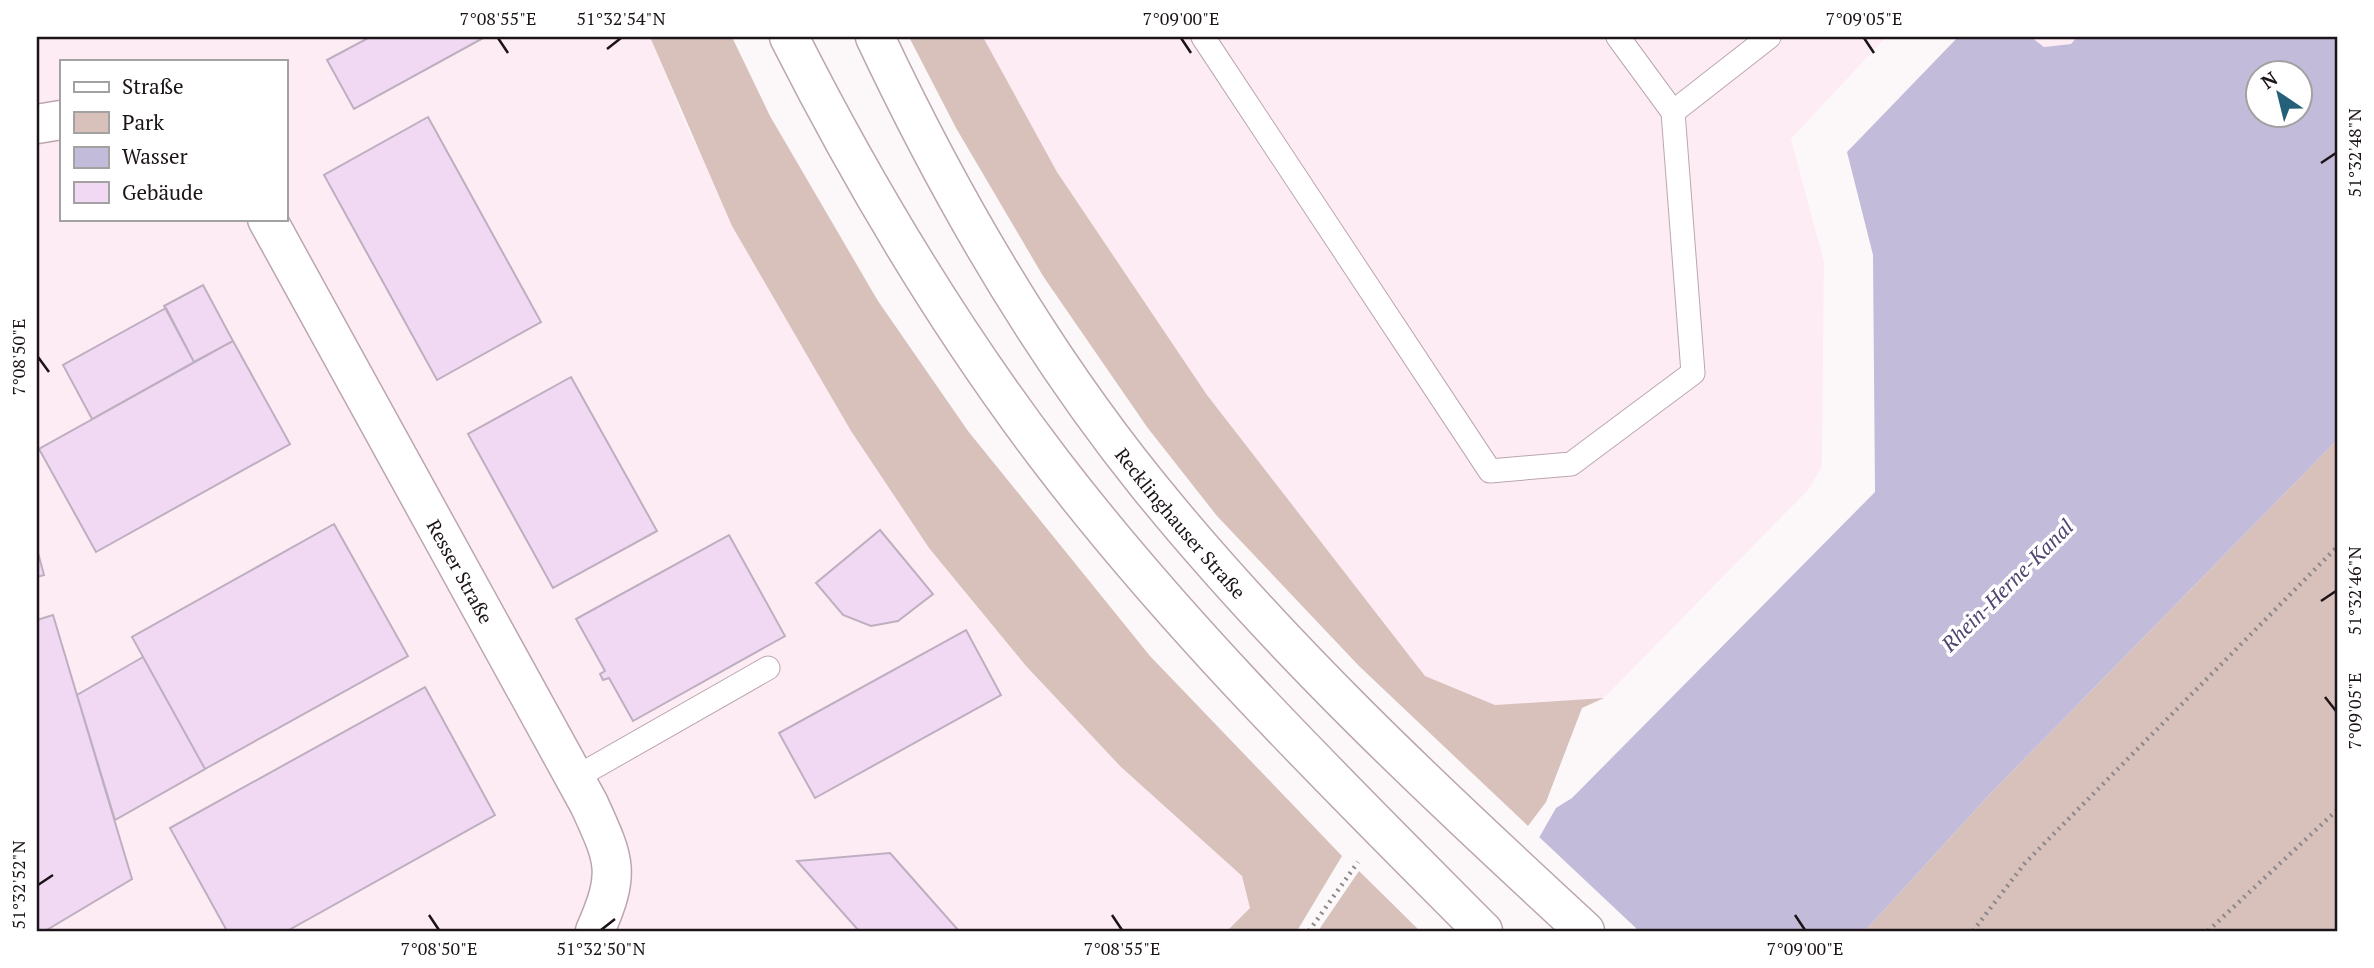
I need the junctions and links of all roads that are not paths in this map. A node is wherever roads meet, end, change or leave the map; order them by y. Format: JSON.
{"nodes":[{"id":1,"x":789,"y":37,"type":"edge"},
{"id":2,"x":875,"y":37,"type":"edge"},
{"id":3,"x":1203,"y":37,"type":"edge"},
{"id":4,"x":1618,"y":37,"type":"edge"},
{"id":5,"x":1769,"y":37,"type":"edge"},
{"id":6,"x":1672,"y":112,"type":"junction"},
{"id":7,"x":60,"y":120,"type":"edge"},
{"id":8,"x":37,"y":124,"type":"edge"},
{"id":9,"x":268,"y":220,"type":"edge"},
{"id":10,"x":768,"y":668,"type":"dead end"},
{"id":11,"x":575,"y":778,"type":"junction"},
{"id":12,"x":595,"y":931,"type":"edge"},
{"id":13,"x":1483,"y":931,"type":"edge"},
{"id":14,"x":1585,"y":931,"type":"edge"}],
"edges":[{"from":1,"to":13,"type":"main road"},
{"from":2,"to":14,"type":"main road","name":"Recklinghauser Straße"},
{"from":3,"to":6,"type":"lane"},
{"from":4,"to":6,"type":"lane"},
{"from":5,"to":6,"type":"lane"},
{"from":7,"to":8,"type":"main road"},
{"from":9,"to":11,"type":"main road","name":"Resser Straße"},
{"from":10,"to":11,"type":"lane"},
{"from":11,"to":12,"type":"main road","name":"Resser Straße"}]}
